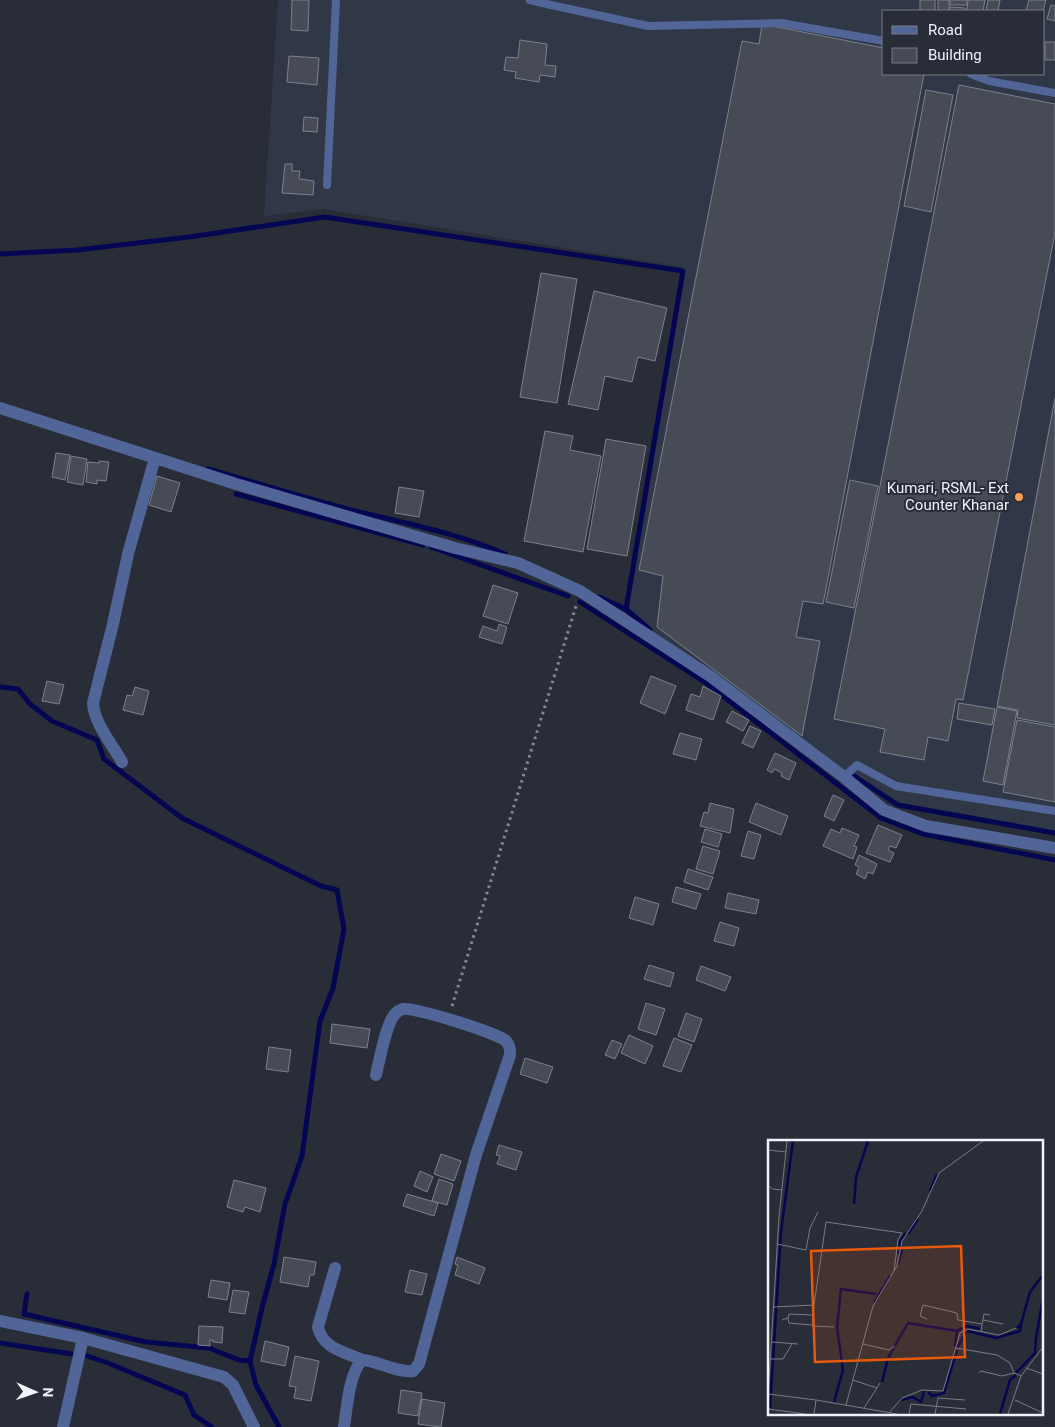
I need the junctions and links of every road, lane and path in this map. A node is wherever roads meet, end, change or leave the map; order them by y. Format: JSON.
{"nodes":[{"id":1,"x":336,"y":0,"type":"edge"},
{"id":2,"x":530,"y":0,"type":"edge"},
{"id":3,"x":542,"y":1,"type":"edge"},
{"id":4,"x":882,"y":41,"type":"edge"},
{"id":5,"x":974,"y":75,"type":"edge"},
{"id":6,"x":1055,"y":94,"type":"edge"},
{"id":7,"x":327,"y":185,"type":"dead end"},
{"id":8,"x":0,"y":408,"type":"edge"},
{"id":9,"x":155,"y":458,"type":"junction"},
{"id":10,"x":580,"y":591,"type":"junction"},
{"id":11,"x":122,"y":762,"type":"dead end"},
{"id":12,"x":844,"y":777,"type":"junction"},
{"id":13,"x":1055,"y":811,"type":"edge"},
{"id":14,"x":1055,"y":848,"type":"edge"},
{"id":15,"x":449,"y":1020,"type":"junction"},
{"id":16,"x":376,"y":1075,"type":"dead end"},
{"id":17,"x":335,"y":1268,"type":"dead end"},
{"id":18,"x":0,"y":1321,"type":"edge"},
{"id":19,"x":83,"y":1338,"type":"junction"},
{"id":20,"x":362,"y":1360,"type":"junction"},
{"id":21,"x":63,"y":1427,"type":"edge"},
{"id":22,"x":254,"y":1427,"type":"edge"},
{"id":23,"x":344,"y":1427,"type":"edge"}],
"edges":[{"from":1,"to":7,"type":"lane"},
{"from":2,"to":3,"type":"lane"},
{"from":3,"to":4,"type":"lane"},
{"from":5,"to":6,"type":"lane"},
{"from":8,"to":9,"type":"street"},
{"from":9,"to":10,"type":"street"},
{"from":9,"to":11,"type":"street"},
{"from":10,"to":12,"type":"street"},
{"from":10,"to":15,"type":"path"},
{"from":12,"to":13,"type":"lane"},
{"from":12,"to":14,"type":"street"},
{"from":15,"to":16,"type":"street"},
{"from":15,"to":20,"type":"street"},
{"from":17,"to":20,"type":"street"},
{"from":18,"to":19,"type":"street"},
{"from":19,"to":21,"type":"street"},
{"from":19,"to":22,"type":"street"},
{"from":20,"to":23,"type":"street"}]}
